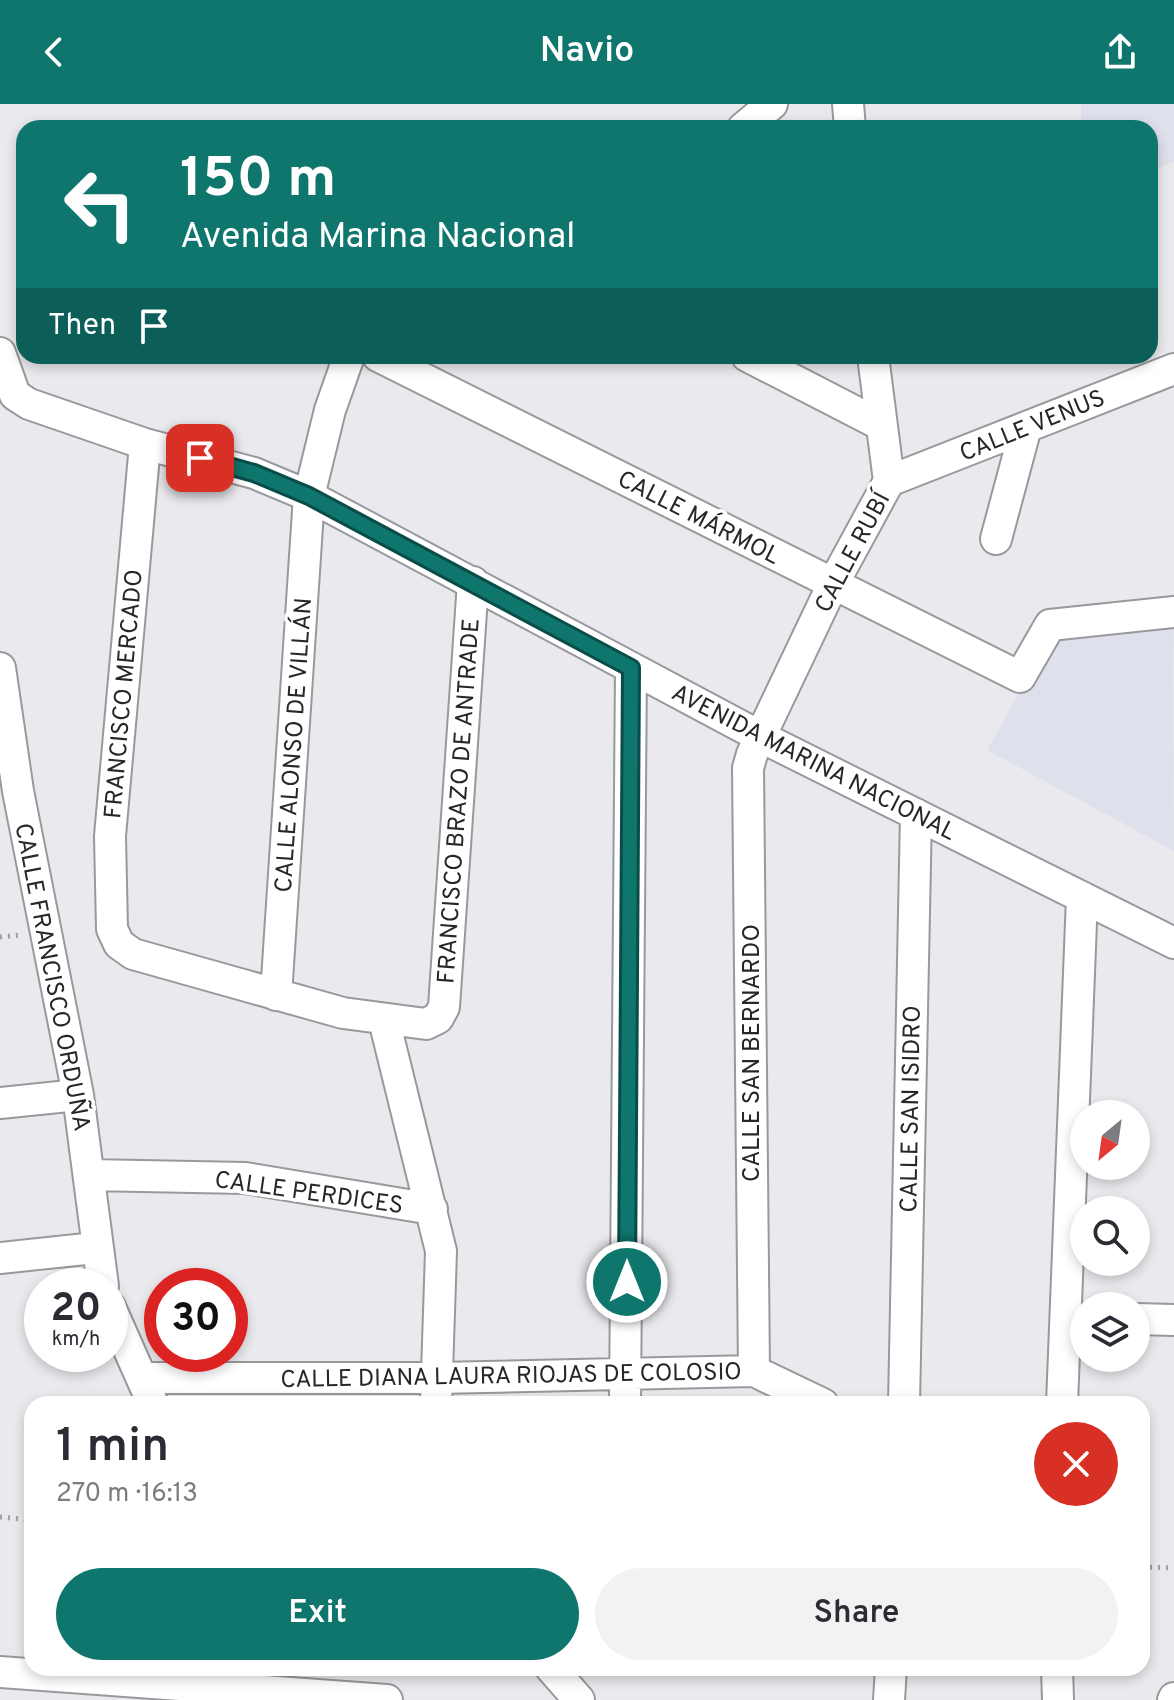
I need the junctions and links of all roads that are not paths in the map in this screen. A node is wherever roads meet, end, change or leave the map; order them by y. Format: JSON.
{"nodes":[{"id":1,"x":772,"y":104,"type":"edge"},
{"id":2,"x":753,"y":120,"type":"edge"},
{"id":3,"x":0,"y":353,"type":"edge"},
{"id":4,"x":346,"y":364,"type":"edge"},
{"id":5,"x":394,"y":364,"type":"edge"},
{"id":6,"x":763,"y":364,"type":"edge"},
{"id":7,"x":874,"y":364,"type":"edge"},
{"id":8,"x":1174,"y":369,"type":"edge"},
{"id":9,"x":7,"y":404,"type":"edge"},
{"id":10,"x":879,"y":424,"type":"junction"},
{"id":11,"x":1026,"y":427,"type":"junction"},
{"id":12,"x":145,"y":444,"type":"junction"},
{"id":13,"x":889,"y":481,"type":"junction"},
{"id":14,"x":309,"y":496,"type":"junction"},
{"id":15,"x":996,"y":539,"type":"dead end"},
{"id":16,"x":473,"y":582,"type":"junction"},
{"id":17,"x":833,"y":584,"type":"junction"},
{"id":18,"x":1174,"y":612,"type":"edge"},
{"id":19,"x":0,"y":668,"type":"edge"},
{"id":20,"x":631,"y":668,"type":"junction"},
{"id":21,"x":761,"y":737,"type":"junction"},
{"id":22,"x":916,"y":814,"type":"junction"},
{"id":23,"x":1082,"y":897,"type":"junction"},
{"id":24,"x":1174,"y":943,"type":"edge"},
{"id":25,"x":276,"y":995,"type":"junction"},
{"id":26,"x":384,"y":1020,"type":"junction"},
{"id":27,"x":78,"y":1095,"type":"junction"},
{"id":28,"x":0,"y":1103,"type":"edge"},
{"id":29,"x":89,"y":1175,"type":"junction"},
{"id":30,"x":432,"y":1209,"type":"junction"},
{"id":31,"x":95,"y":1248,"type":"junction"},
{"id":32,"x":0,"y":1258,"type":"edge"},
{"id":33,"x":99,"y":1268,"type":"edge"},
{"id":34,"x":1074,"y":1292,"type":"edge"},
{"id":35,"x":1150,"y":1319,"type":"edge"},
{"id":36,"x":1174,"y":1320,"type":"edge"},
{"id":37,"x":1070,"y":1346,"type":"edge"},
{"id":38,"x":128,"y":1347,"type":"edge"},
{"id":39,"x":754,"y":1371,"type":"junction"},
{"id":40,"x":626,"y":1374,"type":"junction"},
{"id":41,"x":148,"y":1391,"type":"edge"},
{"id":42,"x":436,"y":1391,"type":"edge"},
{"id":43,"x":625,"y":1396,"type":"edge"},
{"id":44,"x":806,"y":1396,"type":"edge"},
{"id":45,"x":904,"y":1396,"type":"edge"},
{"id":46,"x":1063,"y":1396,"type":"edge"},
{"id":47,"x":0,"y":1672,"type":"edge"},
{"id":48,"x":24,"y":1674,"type":"edge"},
{"id":49,"x":63,"y":1676,"type":"edge"},
{"id":50,"x":558,"y":1676,"type":"edge"},
{"id":51,"x":890,"y":1676,"type":"edge"},
{"id":52,"x":1057,"y":1676,"type":"edge"},
{"id":53,"x":188,"y":1684,"type":"edge"},
{"id":54,"x":387,"y":1700,"type":"edge"},
{"id":55,"x":579,"y":1700,"type":"edge"},
{"id":56,"x":889,"y":1700,"type":"edge"},
{"id":57,"x":1058,"y":1700,"type":"edge"}],
"edges":[{"from":1,"to":2,"type":"street"},
{"from":3,"to":9,"type":"street"},
{"from":4,"to":14,"type":"street","name":"CALLE ALONSO DE VILLÁN"},
{"from":5,"to":17,"type":"street","name":"CALLE MÁRMOL"},
{"from":6,"to":10,"type":"street"},
{"from":7,"to":10,"type":"street","name":"CALLE RUBÍ"},
{"from":8,"to":11,"type":"street","name":"CALLE VENUS"},
{"from":9,"to":12,"type":"street","name":"AVENIDA MARINA NACIONAL"},
{"from":10,"to":13,"type":"street","name":"CALLE RUBÍ"},
{"from":11,"to":13,"type":"street","name":"CALLE VENUS"},
{"from":11,"to":15,"type":"street"},
{"from":12,"to":14,"type":"street","name":"AVENIDA MARINA NACIONAL"},
{"from":12,"to":25,"type":"street","name":"FRANCISCO MERCADO"},
{"from":13,"to":17,"type":"street","name":"CALLE RUBÍ"},
{"from":14,"to":16,"type":"street","name":"AVENIDA MARINA NACIONAL"},
{"from":14,"to":25,"type":"street","name":"CALLE ALONSO DE VILLÁN"},
{"from":16,"to":20,"type":"street","name":"AVENIDA MARINA NACIONAL"},
{"from":16,"to":26,"type":"street","name":"FRANCISCO BRAZO DE ANTRADE"},
{"from":17,"to":18,"type":"street","name":"CALLE MÁRMOL"},
{"from":17,"to":21,"type":"street","name":"CALLE RUBÍ"},
{"from":19,"to":27,"type":"street","name":"CALLE FRANCISCO ORDUÑA"},
{"from":20,"to":21,"type":"street","name":"AVENIDA MARINA NACIONAL"},
{"from":20,"to":40,"type":"street"},
{"from":21,"to":22,"type":"street","name":"AVENIDA MARINA NACIONAL"},
{"from":21,"to":39,"type":"street","name":"CALLE SAN BERNARDO"},
{"from":22,"to":23,"type":"street","name":"AVENIDA MARINA NACIONAL"},
{"from":22,"to":45,"type":"street","name":"CALLE SAN ISIDRO"},
{"from":23,"to":24,"type":"street","name":"AVENIDA MARINA NACIONAL"},
{"from":23,"to":34,"type":"street"},
{"from":25,"to":26,"type":"street"},
{"from":26,"to":30,"type":"street"},
{"from":27,"to":28,"type":"street"},
{"from":27,"to":29,"type":"street","name":"CALLE FRANCISCO ORDUÑA"},
{"from":29,"to":30,"type":"street","name":"CALLE PERDICES"},
{"from":29,"to":31,"type":"street","name":"CALLE FRANCISCO ORDUÑA"},
{"from":30,"to":42,"type":"street"},
{"from":31,"to":32,"type":"street"},
{"from":31,"to":33,"type":"street","name":"CALLE FRANCISCO ORDUÑA"},
{"from":35,"to":36,"type":"street"},
{"from":37,"to":46,"type":"street"},
{"from":38,"to":41,"type":"street"},
{"from":39,"to":40,"type":"street","name":"CALLE DIANA LAURA RIOJAS DE COLOSIO"},
{"from":39,"to":44,"type":"street","name":"CALLE DIANA LAURA RIOJAS DE COLOSIO"},
{"from":40,"to":42,"type":"street","name":"CALLE DIANA LAURA RIOJAS DE COLOSIO"},
{"from":40,"to":43,"type":"street"},
{"from":41,"to":42,"type":"street","name":"CALLE DIANA LAURA RIOJAS DE COLOSIO"},
{"from":47,"to":48,"type":"street"},
{"from":49,"to":53,"type":"street"},
{"from":50,"to":55,"type":"street"},
{"from":51,"to":56,"type":"street"},
{"from":52,"to":57,"type":"street"},
{"from":53,"to":54,"type":"street"}]}
